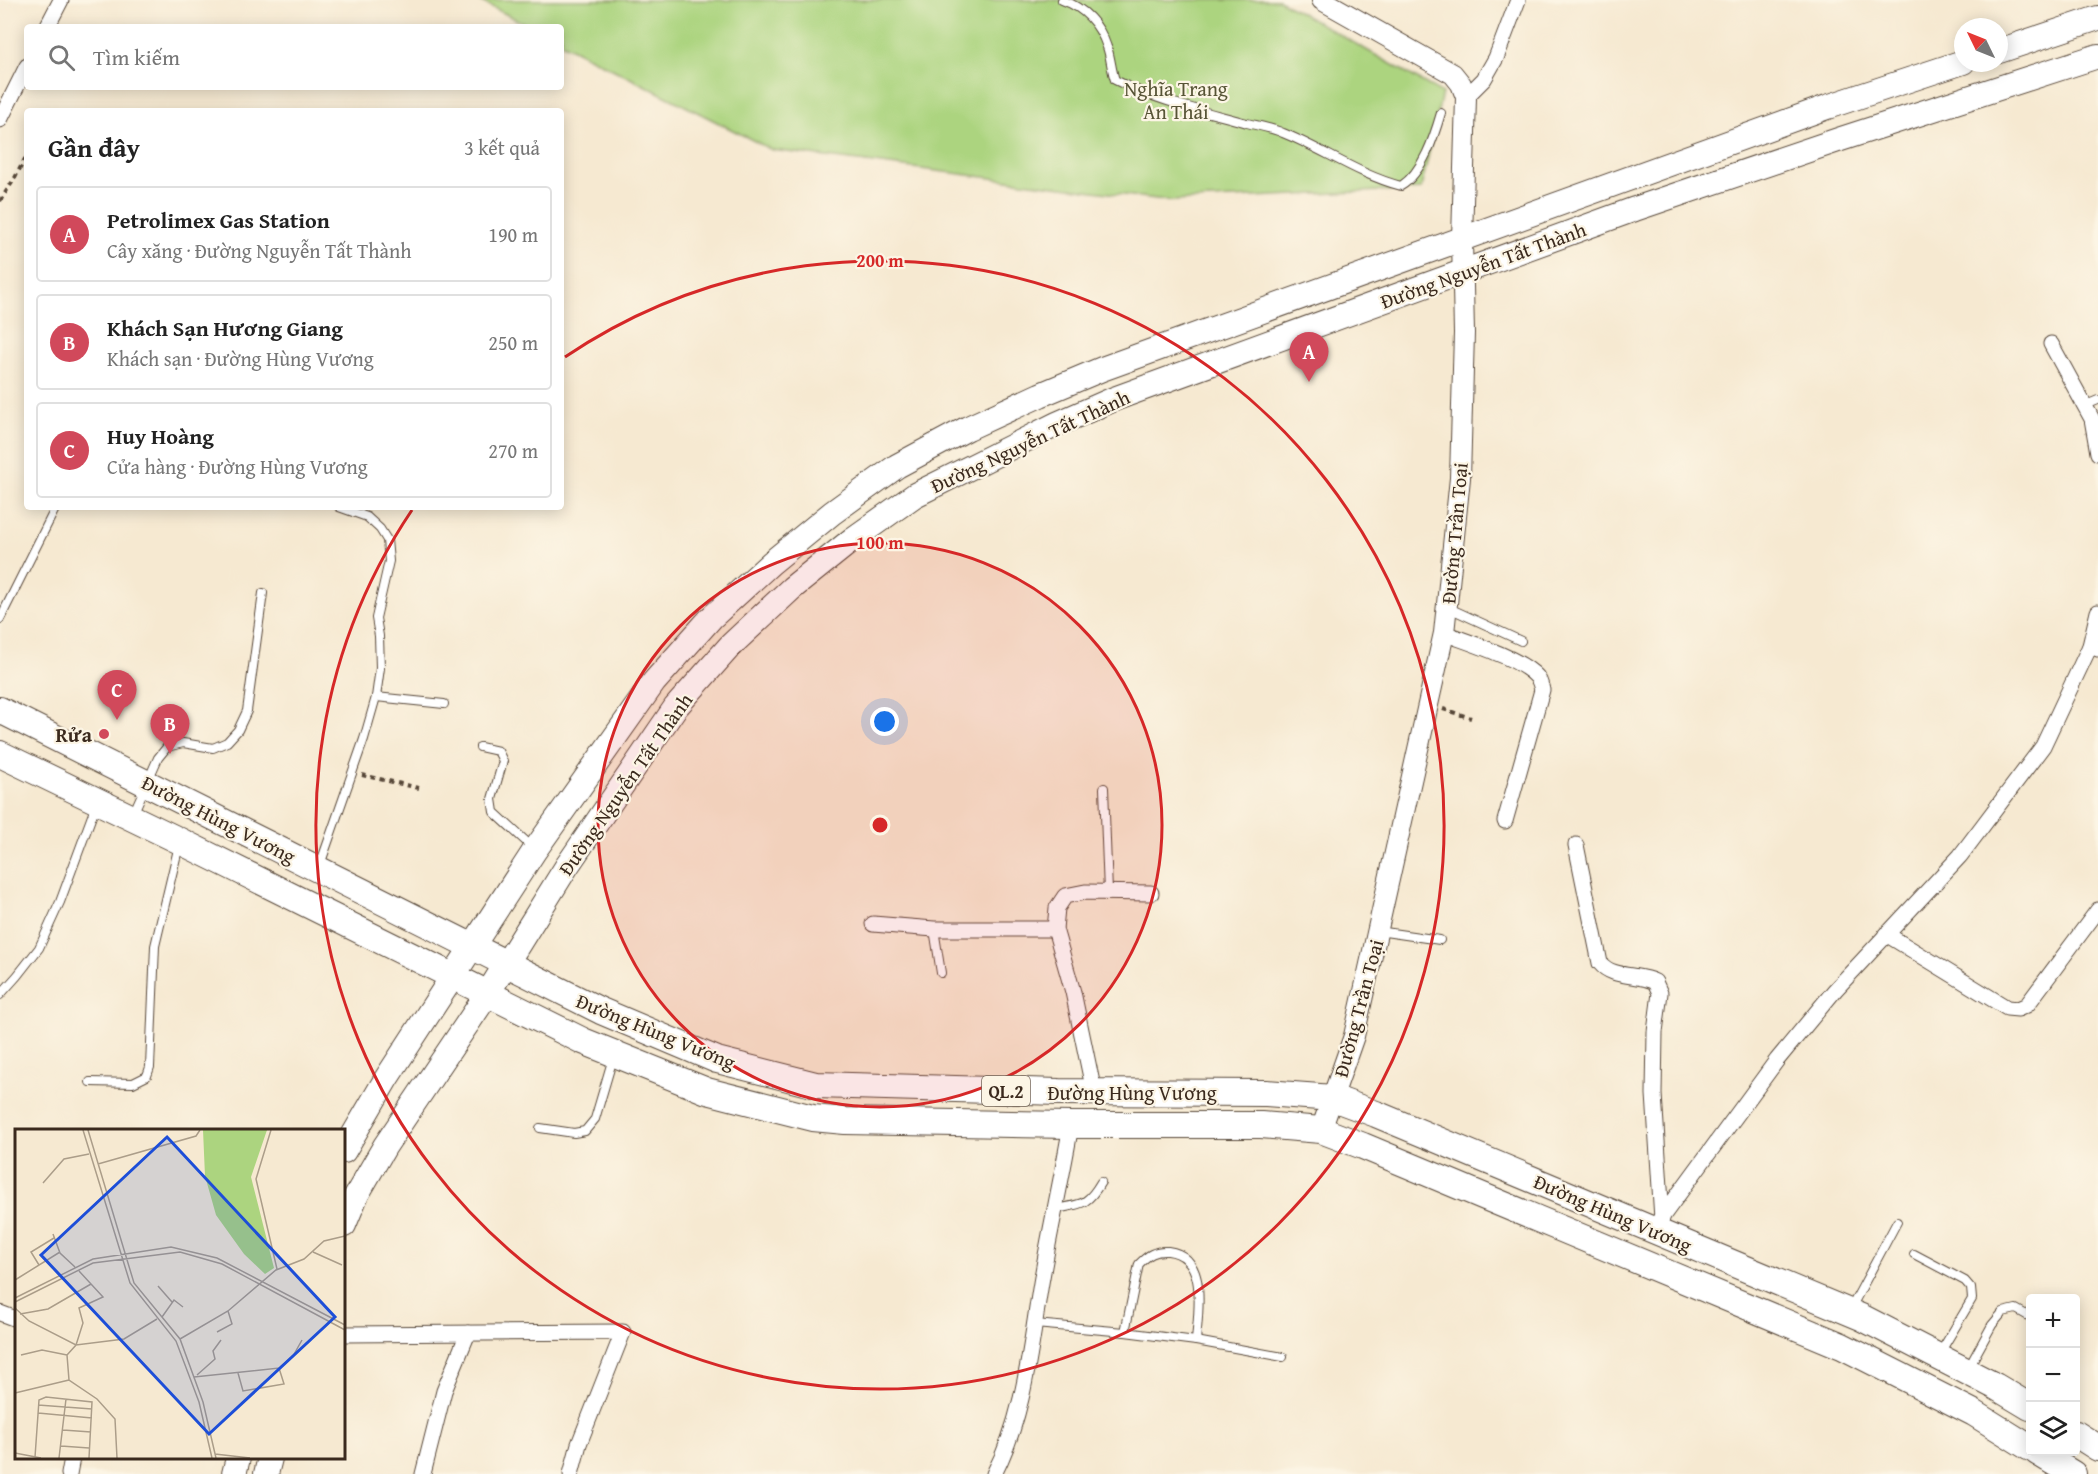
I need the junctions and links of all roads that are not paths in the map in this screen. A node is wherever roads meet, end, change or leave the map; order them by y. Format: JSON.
{"nodes":[{"id":1,"x":61,"y":0,"type":"edge"},
{"id":2,"x":1062,"y":0,"type":"edge"},
{"id":3,"x":1322,"y":0,"type":"edge"},
{"id":4,"x":1518,"y":0,"type":"edge"},
{"id":5,"x":2098,"y":18,"type":"edge"},
{"id":6,"x":49,"y":24,"type":"edge"},
{"id":7,"x":2008,"y":48,"type":"edge"},
{"id":8,"x":2098,"y":56,"type":"edge"},
{"id":9,"x":1954,"y":65,"type":"edge"},
{"id":10,"x":24,"y":71,"type":"edge"},
{"id":11,"x":1466,"y":97,"type":"junction"},
{"id":12,"x":4,"y":102,"type":"edge"},
{"id":13,"x":1441,"y":113,"type":"dead end"},
{"id":14,"x":0,"y":120,"type":"edge"},
{"id":15,"x":1462,"y":239,"type":"junction"},
{"id":16,"x":1462,"y":273,"type":"junction"},
{"id":17,"x":1277,"y":306,"type":"junction"},
{"id":18,"x":1287,"y":337,"type":"junction"},
{"id":19,"x":2051,"y":344,"type":"dead end"},
{"id":20,"x":2092,"y":402,"type":"edge"},
{"id":21,"x":2098,"y":453,"type":"edge"},
{"id":22,"x":54,"y":510,"type":"edge"},
{"id":23,"x":348,"y":510,"type":"edge"},
{"id":24,"x":263,"y":593,"type":"dead end"},
{"id":25,"x":1447,"y":608,"type":"junction"},
{"id":26,"x":2098,"y":612,"type":"edge"},
{"id":27,"x":0,"y":619,"type":"edge"},
{"id":28,"x":1444,"y":633,"type":"junction"},
{"id":29,"x":1521,"y":641,"type":"dead end"},
{"id":30,"x":2094,"y":647,"type":"edge"},
{"id":31,"x":376,"y":697,"type":"junction"},
{"id":32,"x":444,"y":704,"type":"dead end"},
{"id":33,"x":0,"y":710,"type":"edge"},
{"id":34,"x":480,"y":747,"type":"dead end"},
{"id":35,"x":4,"y":759,"type":"edge"},
{"id":36,"x":146,"y":783,"type":"junction"},
{"id":37,"x":1104,"y":788,"type":"dead end"},
{"id":38,"x":97,"y":802,"type":"junction"},
{"id":39,"x":131,"y":818,"type":"junction"},
{"id":40,"x":1505,"y":821,"type":"dead end"},
{"id":41,"x":180,"y":841,"type":"junction"},
{"id":42,"x":1576,"y":845,"type":"dead end"},
{"id":43,"x":535,"y":850,"type":"junction"},
{"id":44,"x":319,"y":870,"type":"junction"},
{"id":45,"x":1108,"y":892,"type":"junction"},
{"id":46,"x":1151,"y":893,"type":"dead end"},
{"id":47,"x":2098,"y":910,"type":"edge"},
{"id":48,"x":873,"y":924,"type":"dead end"},
{"id":49,"x":1055,"y":928,"type":"junction"},
{"id":50,"x":934,"y":929,"type":"junction"},
{"id":51,"x":1378,"y":931,"type":"junction"},
{"id":52,"x":1886,"y":934,"type":"junction"},
{"id":53,"x":1440,"y":940,"type":"dead end"},
{"id":54,"x":472,"y":946,"type":"junction"},
{"id":55,"x":507,"y":963,"type":"junction"},
{"id":56,"x":941,"y":973,"type":"dead end"},
{"id":57,"x":453,"y":976,"type":"junction"},
{"id":58,"x":488,"y":993,"type":"junction"},
{"id":59,"x":0,"y":995,"type":"edge"},
{"id":60,"x":614,"y":1053,"type":"junction"},
{"id":61,"x":90,"y":1082,"type":"dead end"},
{"id":62,"x":1094,"y":1092,"type":"junction"},
{"id":63,"x":1333,"y":1098,"type":"junction"},
{"id":64,"x":1071,"y":1125,"type":"junction"},
{"id":65,"x":540,"y":1128,"type":"dead end"},
{"id":66,"x":1321,"y":1130,"type":"junction"},
{"id":67,"x":345,"y":1149,"type":"edge"},
{"id":68,"x":1101,"y":1182,"type":"dead end"},
{"id":69,"x":1056,"y":1209,"type":"junction"},
{"id":70,"x":1897,"y":1222,"type":"dead end"},
{"id":71,"x":345,"y":1223,"type":"edge"},
{"id":72,"x":1658,"y":1224,"type":"junction"},
{"id":73,"x":1914,"y":1254,"type":"dead end"},
{"id":74,"x":1849,"y":1312,"type":"junction"},
{"id":75,"x":0,"y":1313,"type":"edge"},
{"id":76,"x":2026,"y":1314,"type":"edge"},
{"id":77,"x":15,"y":1319,"type":"edge"},
{"id":78,"x":1035,"y":1324,"type":"junction"},
{"id":79,"x":1125,"y":1332,"type":"junction"},
{"id":80,"x":468,"y":1333,"type":"junction"},
{"id":81,"x":345,"y":1334,"type":"edge"},
{"id":82,"x":1196,"y":1341,"type":"junction"},
{"id":83,"x":1283,"y":1357,"type":"dead end"},
{"id":84,"x":1938,"y":1357,"type":"junction"},
{"id":85,"x":1967,"y":1371,"type":"junction"},
{"id":86,"x":2026,"y":1404,"type":"edge"},
{"id":87,"x":2080,"y":1437,"type":"edge"},
{"id":88,"x":2026,"y":1445,"type":"edge"},
{"id":89,"x":2098,"y":1448,"type":"edge"},
{"id":90,"x":2044,"y":1456,"type":"edge"},
{"id":91,"x":72,"y":1459,"type":"edge"},
{"id":92,"x":238,"y":1459,"type":"edge"},
{"id":93,"x":270,"y":1459,"type":"edge"},
{"id":94,"x":69,"y":1474,"type":"edge"},
{"id":95,"x":234,"y":1474,"type":"edge"},
{"id":96,"x":266,"y":1474,"type":"edge"},
{"id":97,"x":423,"y":1474,"type":"edge"},
{"id":98,"x":571,"y":1474,"type":"edge"},
{"id":99,"x":994,"y":1474,"type":"edge"},
{"id":100,"x":2073,"y":1474,"type":"edge"}],
"edges":[{"from":1,"to":6,"type":"street"},
{"from":2,"to":13,"type":"lane"},
{"from":3,"to":11,"type":"street"},
{"from":4,"to":11,"type":"street"},
{"from":5,"to":7,"type":"main road"},
{"from":8,"to":16,"type":"main road","name":"Đường Nguyễn Tất Thành"},
{"from":9,"to":15,"type":"main road","name":"Đường Nguyễn Tất Thành"},
{"from":10,"to":12,"type":"street"},
{"from":11,"to":15,"type":"street","name":"Đường Trần Toại"},
{"from":12,"to":14,"type":"street"},
{"from":15,"to":16,"type":"street","name":"Đường Trần Toại"},
{"from":15,"to":17,"type":"main road","name":"Đường Nguyễn Tất Thành"},
{"from":16,"to":18,"type":"main road","name":"Đường Nguyễn Tất Thành"},
{"from":16,"to":25,"type":"street","name":"Đường Trần Toại"},
{"from":17,"to":18,"type":"main road"},
{"from":17,"to":43,"type":"main road","name":"Đường Nguyễn Tất Thành"},
{"from":18,"to":55,"type":"main road","name":"Đường Nguyễn Tất Thành"},
{"from":19,"to":20,"type":"street"},
{"from":20,"to":21,"type":"street"},
{"from":22,"to":27,"type":"lane"},
{"from":23,"to":31,"type":"lane"},
{"from":24,"to":36,"type":"lane"},
{"from":25,"to":28,"type":"street","name":"Đường Trần Toại"},
{"from":25,"to":29,"type":"lane"},
{"from":26,"to":30,"type":"street"},
{"from":28,"to":40,"type":"street"},
{"from":28,"to":51,"type":"street","name":"Đường Trần Toại"},
{"from":30,"to":52,"type":"street"},
{"from":31,"to":32,"type":"lane"},
{"from":31,"to":44,"type":"lane"},
{"from":33,"to":36,"type":"highway","name":"Đường Hùng Vương","number":"QL.2"},
{"from":34,"to":43,"type":"lane"},
{"from":35,"to":38,"type":"highway","name":"Đường Hùng Vương","number":"QL.2"},
{"from":36,"to":39,"type":"lane"},
{"from":36,"to":44,"type":"highway","name":"Đường Hùng Vương","number":"QL.2"},
{"from":37,"to":45,"type":"lane"},
{"from":38,"to":39,"type":"highway","name":"Đường Hùng Vương","number":"QL.2"},
{"from":38,"to":59,"type":"lane"},
{"from":39,"to":41,"type":"highway","name":"Đường Hùng Vương","number":"QL.2"},
{"from":41,"to":57,"type":"highway","name":"Đường Hùng Vương","number":"QL.2"},
{"from":41,"to":61,"type":"lane"},
{"from":42,"to":72,"type":"street"},
{"from":43,"to":54,"type":"main road","name":"Đường Nguyễn Tất Thành"},
{"from":44,"to":54,"type":"highway","name":"Đường Hùng Vương","number":"QL.2"},
{"from":45,"to":46,"type":"street"},
{"from":45,"to":49,"type":"street"},
{"from":47,"to":52,"type":"street"},
{"from":48,"to":50,"type":"street"},
{"from":49,"to":50,"type":"street"},
{"from":49,"to":62,"type":"street"},
{"from":50,"to":56,"type":"lane"},
{"from":51,"to":53,"type":"lane"},
{"from":51,"to":63,"type":"street","name":"Đường Trần Toại"},
{"from":52,"to":72,"type":"street"},
{"from":54,"to":55,"type":"highway","name":"Đường Hùng Vương","number":"QL.2"},
{"from":54,"to":57,"type":"main road","name":"Đường Nguyễn Tất Thành"},
{"from":55,"to":58,"type":"main road","name":"Đường Nguyễn Tất Thành"},
{"from":55,"to":62,"type":"highway","name":"Đường Hùng Vương","number":"QL.2"},
{"from":57,"to":58,"type":"highway","name":"Đường Hùng Vương","number":"QL.2"},
{"from":57,"to":67,"type":"main road","name":"Đường Nguyễn Tất Thành"},
{"from":58,"to":60,"type":"highway","name":"Đường Hùng Vương","number":"QL.2"},
{"from":58,"to":71,"type":"main road","name":"Đường Nguyễn Tất Thành"},
{"from":60,"to":64,"type":"highway","name":"Đường Hùng Vương","number":"QL.2"},
{"from":60,"to":65,"type":"lane"},
{"from":62,"to":63,"type":"highway","name":"Đường Hùng Vương","number":"QL.2"},
{"from":63,"to":66,"type":"street","name":"Đường Trần Toại"},
{"from":63,"to":72,"type":"highway","name":"Đường Hùng Vương","number":"QL.2"},
{"from":64,"to":66,"type":"highway","name":"Đường Hùng Vương","number":"QL.2"},
{"from":64,"to":69,"type":"street"},
{"from":66,"to":88,"type":"highway","name":"Đường Hùng Vương","number":"QL.2"},
{"from":68,"to":69,"type":"lane"},
{"from":69,"to":78,"type":"street"},
{"from":70,"to":74,"type":"lane"},
{"from":72,"to":74,"type":"highway","name":"Đường Hùng Vương","number":"QL.2"},
{"from":73,"to":84,"type":"lane"},
{"from":74,"to":84,"type":"highway","name":"Đường Hùng Vương","number":"QL.2"},
{"from":75,"to":77,"type":"street"},
{"from":76,"to":85,"type":"lane"},
{"from":78,"to":79,"type":"lane"},
{"from":78,"to":99,"type":"street"},
{"from":79,"to":82,"type":"lane"},
{"from":79,"to":82,"type":"lane"},
{"from":80,"to":81,"type":"street"},
{"from":80,"to":97,"type":"street"},
{"from":80,"to":98,"type":"street"},
{"from":82,"to":83,"type":"lane"},
{"from":84,"to":85,"type":"highway","name":"Đường Hùng Vương","number":"QL.2"},
{"from":85,"to":86,"type":"highway","name":"Đường Hùng Vương","number":"QL.2"},
{"from":87,"to":89,"type":"highway"},
{"from":90,"to":100,"type":"highway"},
{"from":91,"to":94,"type":"street"},
{"from":92,"to":95,"type":"main road"},
{"from":93,"to":96,"type":"main road"}]}
